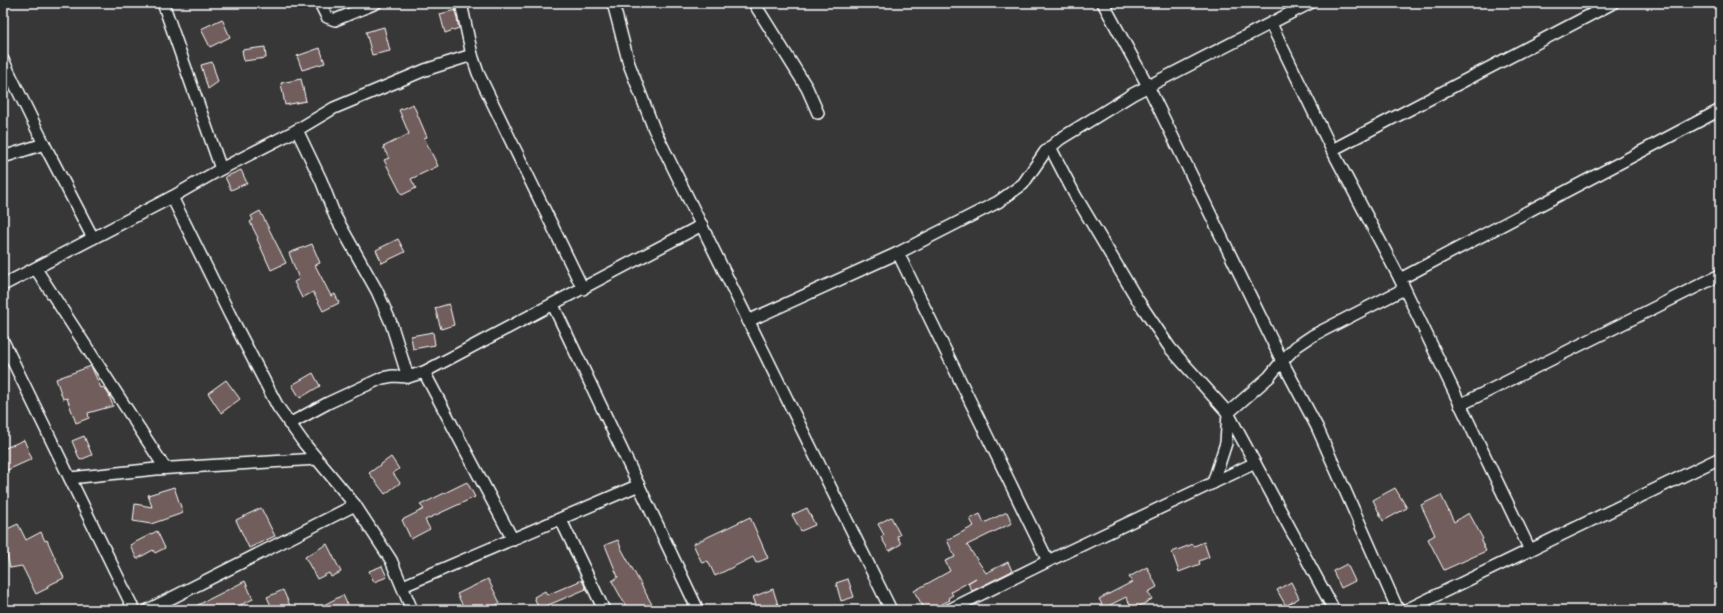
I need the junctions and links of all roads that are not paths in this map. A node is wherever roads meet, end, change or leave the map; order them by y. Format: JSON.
{"nodes":[{"id":1,"x":163,"y":3,"type":"edge"},
{"id":2,"x":320,"y":3,"type":"edge"},
{"id":3,"x":376,"y":3,"type":"edge"},
{"id":4,"x":461,"y":3,"type":"edge"},
{"id":5,"x":614,"y":3,"type":"edge"},
{"id":6,"x":754,"y":3,"type":"edge"},
{"id":7,"x":1103,"y":3,"type":"edge"},
{"id":8,"x":1310,"y":3,"type":"edge"},
{"id":9,"x":1613,"y":3,"type":"edge"},
{"id":10,"x":1271,"y":24,"type":"junction"},
{"id":11,"x":472,"y":55,"type":"junction"},
{"id":12,"x":3,"y":60,"type":"edge"},
{"id":13,"x":1148,"y":86,"type":"junction"},
{"id":14,"x":1720,"y":110,"type":"edge"},
{"id":15,"x":818,"y":113,"type":"dead end"},
{"id":16,"x":297,"y":130,"type":"junction"},
{"id":17,"x":44,"y":144,"type":"junction"},
{"id":18,"x":1050,"y":146,"type":"junction"},
{"id":19,"x":1332,"y":150,"type":"junction"},
{"id":20,"x":3,"y":157,"type":"edge"},
{"id":21,"x":221,"y":169,"type":"junction"},
{"id":22,"x":172,"y":198,"type":"junction"},
{"id":23,"x":702,"y":225,"type":"junction"},
{"id":24,"x":93,"y":238,"type":"junction"},
{"id":25,"x":898,"y":253,"type":"junction"},
{"id":26,"x":36,"y":269,"type":"junction"},
{"id":27,"x":1720,"y":275,"type":"edge"},
{"id":28,"x":1402,"y":284,"type":"junction"},
{"id":29,"x":3,"y":285,"type":"edge"},
{"id":30,"x":583,"y":289,"type":"junction"},
{"id":31,"x":553,"y":304,"type":"junction"},
{"id":32,"x":748,"y":321,"type":"junction"},
{"id":33,"x":3,"y":341,"type":"edge"},
{"id":34,"x":1282,"y":361,"type":"junction"},
{"id":35,"x":424,"y":372,"type":"junction"},
{"id":36,"x":408,"y":377,"type":"junction"},
{"id":37,"x":1460,"y":405,"type":"junction"},
{"id":38,"x":1228,"y":413,"type":"junction"},
{"id":39,"x":289,"y":424,"type":"junction"},
{"id":40,"x":1720,"y":458,"type":"edge"},
{"id":41,"x":317,"y":459,"type":"junction"},
{"id":42,"x":1254,"y":463,"type":"junction"},
{"id":43,"x":165,"y":468,"type":"junction"},
{"id":44,"x":70,"y":478,"type":"junction"},
{"id":45,"x":1213,"y":483,"type":"junction"},
{"id":46,"x":639,"y":485,"type":"junction"},
{"id":47,"x":355,"y":505,"type":"junction"},
{"id":48,"x":560,"y":520,"type":"junction"},
{"id":49,"x":514,"y":540,"type":"junction"},
{"id":50,"x":1530,"y":550,"type":"junction"},
{"id":51,"x":1048,"y":560,"type":"junction"},
{"id":52,"x":403,"y":586,"type":"junction"},
{"id":53,"x":407,"y":597,"type":"junction"},
{"id":54,"x":134,"y":610,"type":"edge"},
{"id":55,"x":148,"y":610,"type":"edge"},
{"id":56,"x":402,"y":610,"type":"edge"},
{"id":57,"x":412,"y":610,"type":"edge"},
{"id":58,"x":604,"y":610,"type":"edge"},
{"id":59,"x":698,"y":610,"type":"edge"},
{"id":60,"x":891,"y":610,"type":"edge"},
{"id":61,"x":949,"y":610,"type":"edge"},
{"id":62,"x":1334,"y":610,"type":"edge"},
{"id":63,"x":1398,"y":610,"type":"edge"},
{"id":64,"x":1406,"y":610,"type":"edge"}],
"edges":[{"from":1,"to":21,"type":"street"},
{"from":2,"to":3,"type":"street"},
{"from":4,"to":11,"type":"street"},
{"from":5,"to":23,"type":"street"},
{"from":6,"to":15,"type":"street"},
{"from":7,"to":13,"type":"street"},
{"from":8,"to":10,"type":"street"},
{"from":9,"to":19,"type":"street"},
{"from":10,"to":13,"type":"street"},
{"from":10,"to":19,"type":"street"},
{"from":11,"to":16,"type":"street"},
{"from":11,"to":30,"type":"street"},
{"from":12,"to":17,"type":"street"},
{"from":13,"to":18,"type":"street"},
{"from":13,"to":34,"type":"street"},
{"from":14,"to":28,"type":"street"},
{"from":16,"to":21,"type":"street"},
{"from":16,"to":36,"type":"street"},
{"from":17,"to":20,"type":"street"},
{"from":17,"to":24,"type":"street"},
{"from":18,"to":25,"type":"street"},
{"from":18,"to":38,"type":"street"},
{"from":19,"to":28,"type":"street"},
{"from":21,"to":22,"type":"street"},
{"from":22,"to":24,"type":"street"},
{"from":22,"to":39,"type":"street"},
{"from":23,"to":30,"type":"street"},
{"from":23,"to":32,"type":"street"},
{"from":24,"to":26,"type":"street"},
{"from":25,"to":32,"type":"street"},
{"from":25,"to":51,"type":"street"},
{"from":26,"to":29,"type":"street"},
{"from":26,"to":43,"type":"street"},
{"from":27,"to":37,"type":"street"},
{"from":28,"to":34,"type":"street"},
{"from":28,"to":37,"type":"street"},
{"from":30,"to":31,"type":"street"},
{"from":31,"to":35,"type":"street"},
{"from":31,"to":46,"type":"street"},
{"from":32,"to":60,"type":"street"},
{"from":33,"to":44,"type":"street"},
{"from":34,"to":38,"type":"street"},
{"from":34,"to":63,"type":"street"},
{"from":35,"to":36,"type":"street"},
{"from":35,"to":49,"type":"street"},
{"from":36,"to":39,"type":"street"},
{"from":37,"to":50,"type":"street"},
{"from":38,"to":42,"type":"street"},
{"from":38,"to":45,"type":"street"},
{"from":39,"to":41,"type":"street"},
{"from":40,"to":50,"type":"street"},
{"from":41,"to":43,"type":"street"},
{"from":41,"to":47,"type":"street"},
{"from":42,"to":45,"type":"street"},
{"from":42,"to":62,"type":"street"},
{"from":43,"to":44,"type":"street"},
{"from":44,"to":54,"type":"street"},
{"from":45,"to":51,"type":"street"},
{"from":46,"to":48,"type":"street"},
{"from":46,"to":59,"type":"street"},
{"from":47,"to":52,"type":"street"},
{"from":47,"to":55,"type":"street"},
{"from":48,"to":49,"type":"street"},
{"from":48,"to":58,"type":"street"},
{"from":49,"to":52,"type":"street"},
{"from":50,"to":64,"type":"street"},
{"from":51,"to":61,"type":"street"},
{"from":52,"to":53,"type":"street"},
{"from":53,"to":56,"type":"street"},
{"from":53,"to":57,"type":"street"}]}
